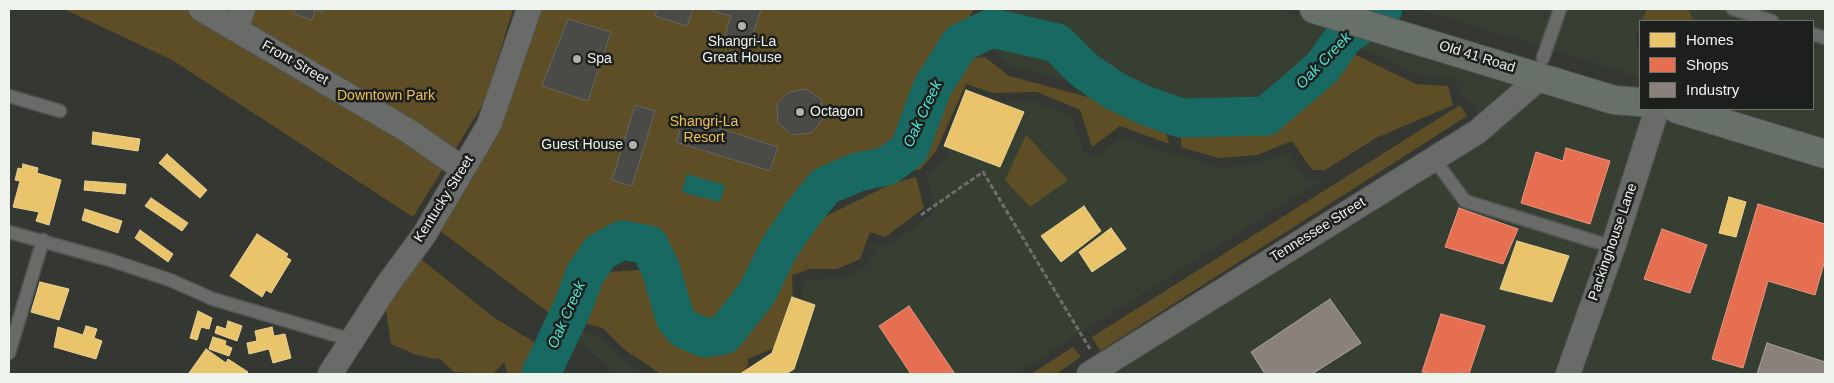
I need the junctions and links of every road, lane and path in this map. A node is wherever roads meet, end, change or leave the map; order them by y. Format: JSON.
{"nodes":[{"id":1,"x":201,"y":9,"type":"edge"},
{"id":2,"x":529,"y":9,"type":"edge"},
{"id":3,"x":1314,"y":9,"type":"edge"},
{"id":4,"x":1377,"y":9,"type":"edge"},
{"id":5,"x":1560,"y":9,"type":"edge"},
{"id":6,"x":1733,"y":9,"type":"edge"},
{"id":7,"x":239,"y":19,"type":"edge"},
{"id":8,"x":1769,"y":20,"type":"edge"},
{"id":9,"x":1421,"y":31,"type":"junction"},
{"id":10,"x":1542,"y":68,"type":"junction"},
{"id":11,"x":1639,"y":92,"type":"edge"},
{"id":12,"x":9,"y":96,"type":"edge"},
{"id":13,"x":1639,"y":102,"type":"edge"},
{"id":14,"x":1657,"y":110,"type":"edge"},
{"id":15,"x":1680,"y":110,"type":"edge"},
{"id":16,"x":60,"y":111,"type":"dead end"},
{"id":17,"x":1825,"y":154,"type":"edge"},
{"id":18,"x":1434,"y":159,"type":"junction"},
{"id":19,"x":463,"y":170,"type":"junction"},
{"id":20,"x":922,"y":215,"type":"dead end"},
{"id":21,"x":9,"y":232,"type":"edge"},
{"id":22,"x":43,"y":240,"type":"junction"},
{"id":23,"x":1613,"y":247,"type":"junction"},
{"id":24,"x":352,"y":340,"type":"junction"},
{"id":25,"x":9,"y":353,"type":"edge"},
{"id":26,"x":1095,"y":371,"type":"edge"},
{"id":27,"x":330,"y":374,"type":"edge"},
{"id":28,"x":1568,"y":374,"type":"edge"}],
"edges":[{"from":1,"to":7,"type":"street","name":"Front Street"},
{"from":2,"to":19,"type":"street","name":"Kentucky Street"},
{"from":3,"to":9,"type":"street","name":"Old 41 Road"},
{"from":4,"to":9,"type":"street","name":"Old 41 Road"},
{"from":5,"to":10,"type":"lane"},
{"from":6,"to":8,"type":"lane"},
{"from":7,"to":19,"type":"street","name":"Front Street"},
{"from":9,"to":10,"type":"street","name":"Old 41 Road"},
{"from":10,"to":11,"type":"street","name":"Old 41 Road"},
{"from":10,"to":13,"type":"street","name":"Old 41 Road"},
{"from":10,"to":18,"type":"street","name":"Tennessee Street"},
{"from":12,"to":16,"type":"lane"},
{"from":14,"to":23,"type":"street","name":"Packinghouse Lane"},
{"from":15,"to":17,"type":"street"},
{"from":18,"to":23,"type":"lane"},
{"from":18,"to":26,"type":"street","name":"Tennessee Street"},
{"from":19,"to":24,"type":"street","name":"Kentucky Street"},
{"from":20,"to":26,"type":"path"},
{"from":21,"to":22,"type":"lane"},
{"from":22,"to":24,"type":"lane"},
{"from":22,"to":25,"type":"lane"},
{"from":23,"to":28,"type":"street","name":"Packinghouse Lane"},
{"from":24,"to":27,"type":"street","name":"Kentucky Street"}]}
